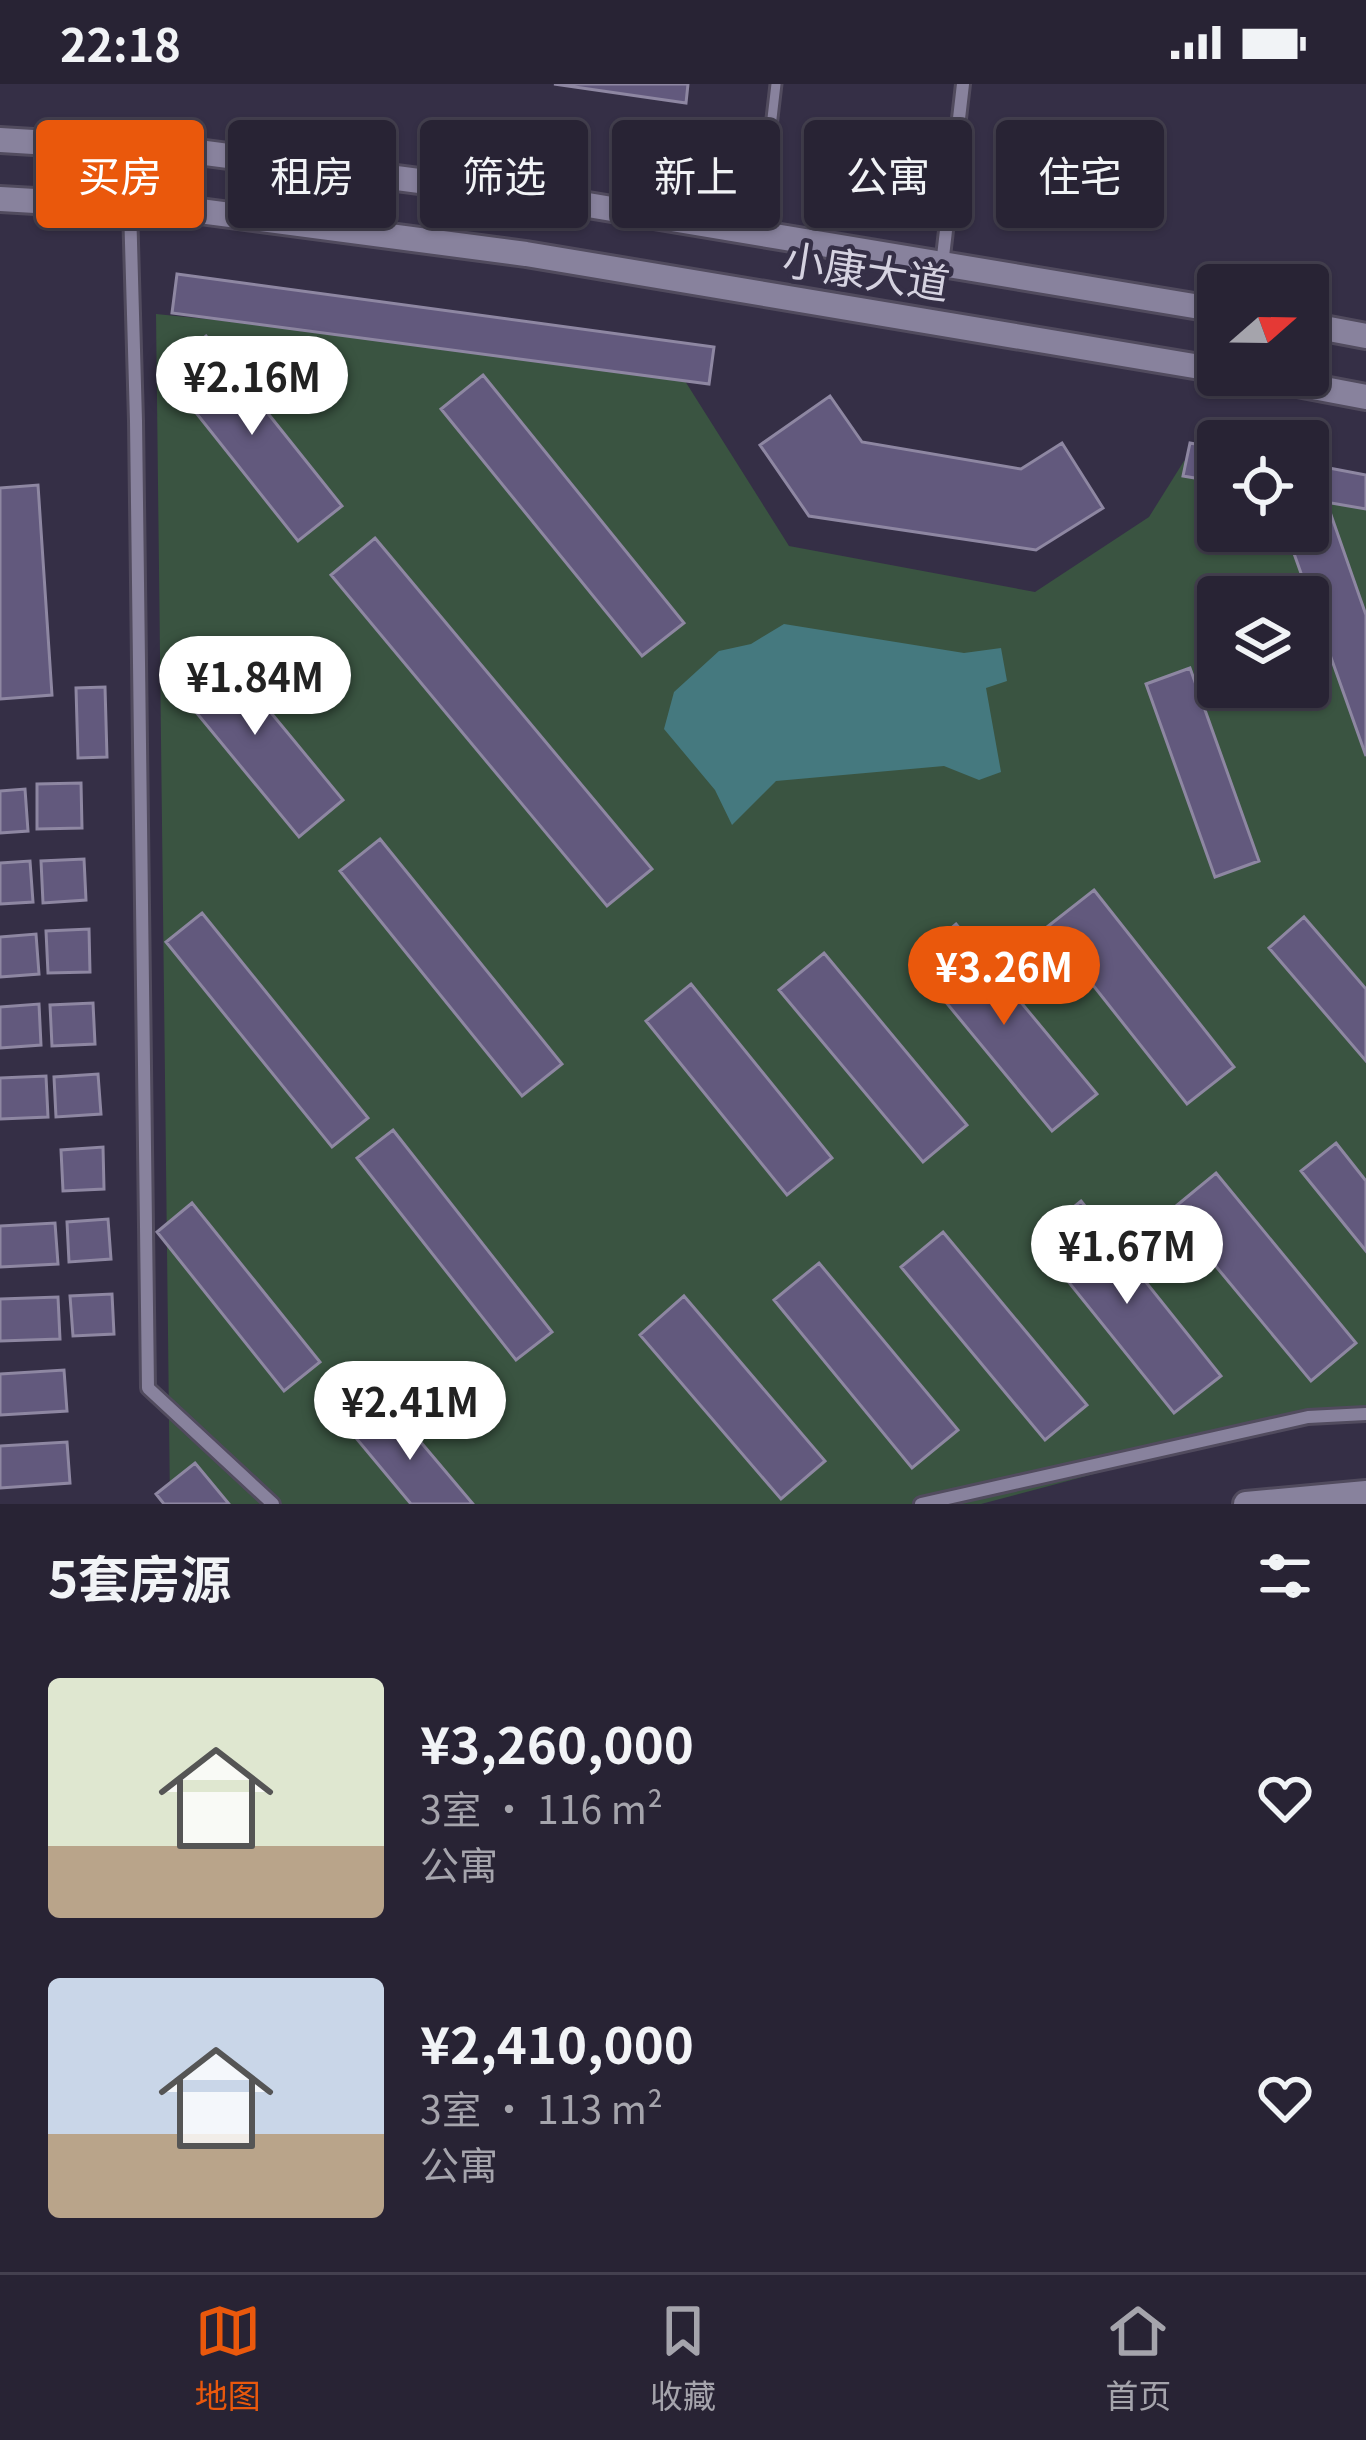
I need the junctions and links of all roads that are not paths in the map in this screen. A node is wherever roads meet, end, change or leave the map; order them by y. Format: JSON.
{"nodes":[{"id":1,"x":776,"y":84,"type":"edge"},
{"id":2,"x":963,"y":84,"type":"edge"},
{"id":3,"x":0,"y":140,"type":"edge"},
{"id":4,"x":0,"y":199,"type":"edge"},
{"id":5,"x":36,"y":201,"type":"edge"},
{"id":6,"x":204,"y":212,"type":"edge"},
{"id":7,"x":131,"y":228,"type":"edge"},
{"id":8,"x":759,"y":235,"type":"junction"},
{"id":9,"x":942,"y":265,"type":"junction"},
{"id":10,"x":1197,"y":307,"type":"edge"},
{"id":11,"x":1329,"y":330,"type":"edge"},
{"id":12,"x":1366,"y":336,"type":"edge"},
{"id":13,"x":1197,"y":366,"type":"edge"},
{"id":14,"x":1329,"y":390,"type":"edge"},
{"id":15,"x":1366,"y":397,"type":"edge"},
{"id":16,"x":1366,"y":1414,"type":"edge"},
{"id":17,"x":1366,"y":1493,"type":"edge"},
{"id":18,"x":273,"y":1504,"type":"edge"},
{"id":19,"x":920,"y":1504,"type":"edge"},
{"id":20,"x":1246,"y":1504,"type":"edge"}],
"edges":[{"from":1,"to":8,"type":"lane"},
{"from":2,"to":9,"type":"street"},
{"from":3,"to":8,"type":"main road","name":"小康大道"},
{"from":4,"to":5,"type":"main road","name":"小康大道"},
{"from":6,"to":13,"type":"main road","name":"小康大道"},
{"from":7,"to":18,"type":"street"},
{"from":8,"to":9,"type":"main road","name":"小康大道"},
{"from":9,"to":10,"type":"main road","name":"小康大道"},
{"from":11,"to":12,"type":"main road"},
{"from":14,"to":15,"type":"main road"},
{"from":16,"to":19,"type":"street"},
{"from":17,"to":20,"type":"main road"}]}
